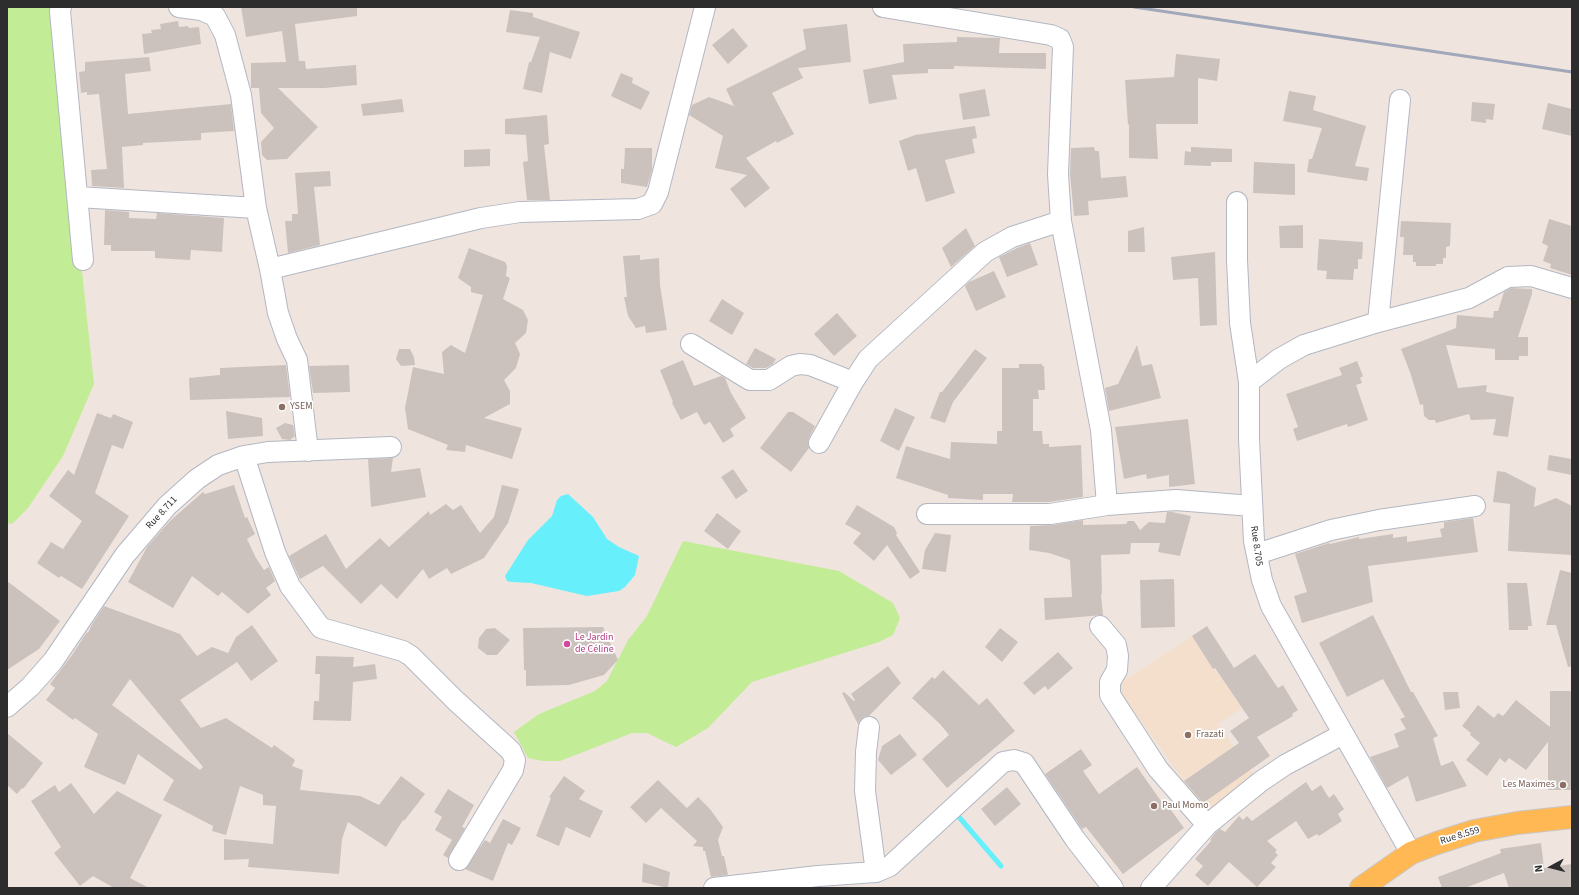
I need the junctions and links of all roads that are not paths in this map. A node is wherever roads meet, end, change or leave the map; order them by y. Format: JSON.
{"nodes":[{"id":1,"x":61,"y":7,"type":"edge"},
{"id":2,"x":179,"y":7,"type":"edge"},
{"id":3,"x":705,"y":7,"type":"edge"},
{"id":4,"x":883,"y":7,"type":"edge"},
{"id":5,"x":1400,"y":100,"type":"dead end"},
{"id":6,"x":78,"y":196,"type":"junction"},
{"id":7,"x":1236,"y":202,"type":"dead end"},
{"id":8,"x":256,"y":208,"type":"junction"},
{"id":9,"x":1061,"y":221,"type":"junction"},
{"id":10,"x":83,"y":260,"type":"dead end"},
{"id":11,"x":270,"y":269,"type":"junction"},
{"id":12,"x":1572,"y":288,"type":"edge"},
{"id":13,"x":1378,"y":322,"type":"junction"},
{"id":14,"x":691,"y":344,"type":"dead end"},
{"id":15,"x":853,"y":382,"type":"junction"},
{"id":16,"x":1249,"y":382,"type":"junction"},
{"id":17,"x":818,"y":443,"type":"dead end"},
{"id":18,"x":391,"y":447,"type":"dead end"},
{"id":19,"x":308,"y":451,"type":"junction"},
{"id":20,"x":244,"y":456,"type":"junction"},
{"id":21,"x":1106,"y":505,"type":"junction"},
{"id":22,"x":1252,"y":506,"type":"junction"},
{"id":23,"x":1475,"y":506,"type":"dead end"},
{"id":24,"x":927,"y":514,"type":"dead end"},
{"id":25,"x":1256,"y":554,"type":"junction"},
{"id":26,"x":1100,"y":626,"type":"dead end"},
{"id":27,"x":7,"y":707,"type":"edge"},
{"id":28,"x":869,"y":727,"type":"dead end"},
{"id":29,"x":1343,"y":734,"type":"junction"},
{"id":30,"x":1572,"y":817,"type":"edge"},
{"id":31,"x":1207,"y":825,"type":"junction"},
{"id":32,"x":1411,"y":853,"type":"junction"},
{"id":33,"x":459,"y":860,"type":"dead end"},
{"id":34,"x":876,"y":872,"type":"junction"},
{"id":35,"x":714,"y":888,"type":"edge"},
{"id":36,"x":1113,"y":888,"type":"edge"},
{"id":37,"x":1151,"y":888,"type":"edge"},
{"id":38,"x":1361,"y":888,"type":"edge"}],
"edges":[{"from":1,"to":6,"type":"street"},
{"from":2,"to":8,"type":"street"},
{"from":3,"to":11,"type":"street"},
{"from":4,"to":9,"type":"street"},
{"from":5,"to":13,"type":"street"},
{"from":6,"to":8,"type":"street"},
{"from":6,"to":10,"type":"street"},
{"from":7,"to":16,"type":"street","name":"Rue 8.705"},
{"from":8,"to":11,"type":"street"},
{"from":9,"to":15,"type":"street"},
{"from":9,"to":21,"type":"street"},
{"from":11,"to":19,"type":"street"},
{"from":12,"to":13,"type":"street"},
{"from":13,"to":16,"type":"street"},
{"from":14,"to":15,"type":"street"},
{"from":15,"to":17,"type":"street"},
{"from":16,"to":22,"type":"street","name":"Rue 8.705"},
{"from":18,"to":19,"type":"street","name":"Rue 8.711"},
{"from":19,"to":20,"type":"street","name":"Rue 8.711"},
{"from":20,"to":27,"type":"street","name":"Rue 8.711"},
{"from":20,"to":33,"type":"street"},
{"from":21,"to":22,"type":"street"},
{"from":21,"to":24,"type":"street"},
{"from":22,"to":25,"type":"street","name":"Rue 8.705"},
{"from":23,"to":25,"type":"street"},
{"from":25,"to":29,"type":"street","name":"Rue 8.705"},
{"from":26,"to":31,"type":"street"},
{"from":28,"to":34,"type":"street"},
{"from":29,"to":31,"type":"street"},
{"from":29,"to":32,"type":"street","name":"Rue 8.705"},
{"from":30,"to":32,"type":"main road","name":"Rue 8.559"},
{"from":31,"to":37,"type":"street"},
{"from":32,"to":38,"type":"main road","name":"Rue 8.559"},
{"from":34,"to":35,"type":"street"},
{"from":34,"to":36,"type":"street"}]}
